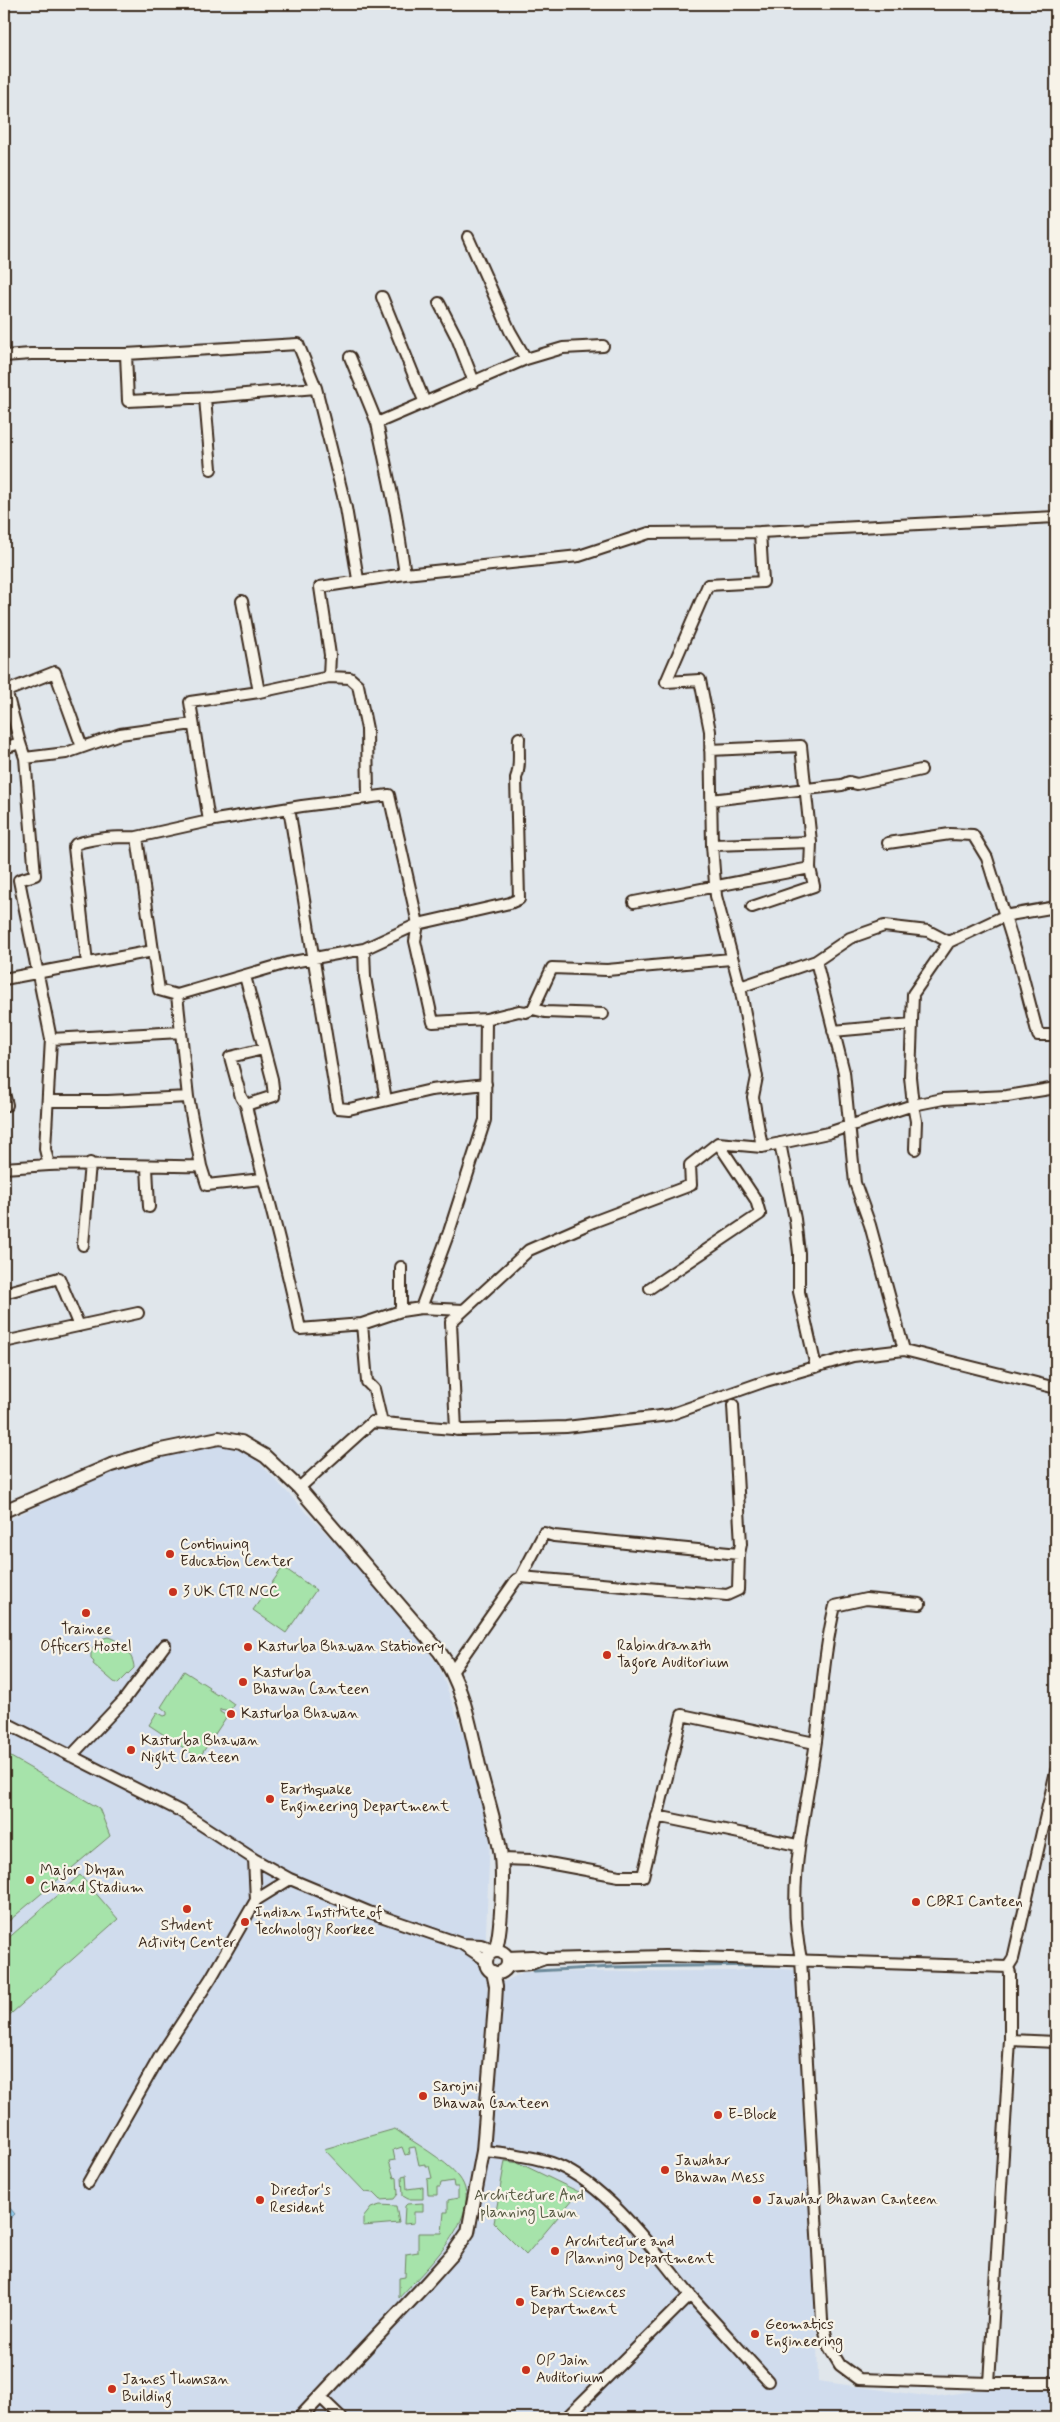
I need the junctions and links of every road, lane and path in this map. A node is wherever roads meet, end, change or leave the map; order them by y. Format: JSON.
{"nodes":[{"id":1,"x":468,"y":237,"type":"dead end"},
{"id":2,"x":382,"y":297,"type":"dead end"},
{"id":3,"x":440,"y":303,"type":"dead end"},
{"id":4,"x":604,"y":346,"type":"dead end"},
{"id":5,"x":126,"y":354,"type":"junction"},
{"id":6,"x":4,"y":356,"type":"edge"},
{"id":7,"x":350,"y":357,"type":"dead end"},
{"id":8,"x":526,"y":359,"type":"junction"},
{"id":9,"x":474,"y":382,"type":"junction"},
{"id":10,"x":316,"y":388,"type":"junction"},
{"id":11,"x":206,"y":398,"type":"junction"},
{"id":12,"x":425,"y":403,"type":"junction"},
{"id":13,"x":377,"y":423,"type":"junction"},
{"id":14,"x":210,"y":469,"type":"dead end"},
{"id":15,"x":1056,"y":517,"type":"edge"},
{"id":16,"x":760,"y":532,"type":"junction"},
{"id":17,"x":405,"y":574,"type":"junction"},
{"id":18,"x":358,"y":579,"type":"junction"},
{"id":19,"x":242,"y":601,"type":"dead end"},
{"id":20,"x":329,"y":676,"type":"junction"},
{"id":21,"x":4,"y":688,"type":"edge"},
{"id":22,"x":259,"y":692,"type":"junction"},
{"id":23,"x":193,"y":724,"type":"junction"},
{"id":24,"x":519,"y":738,"type":"dead end"},
{"id":25,"x":20,"y":743,"type":"junction"},
{"id":26,"x":82,"y":747,"type":"junction"},
{"id":27,"x":4,"y":748,"type":"edge"},
{"id":28,"x":710,"y":750,"type":"junction"},
{"id":29,"x":25,"y":758,"type":"junction"},
{"id":30,"x":920,"y":770,"type":"dead end"},
{"id":31,"x":805,"y":788,"type":"junction"},
{"id":32,"x":368,"y":798,"type":"junction"},
{"id":33,"x":711,"y":800,"type":"junction"},
{"id":34,"x":289,"y":808,"type":"junction"},
{"id":35,"x":209,"y":821,"type":"junction"},
{"id":36,"x":137,"y":837,"type":"junction"},
{"id":37,"x":811,"y":842,"type":"junction"},
{"id":38,"x":888,"y":843,"type":"dead end"},
{"id":39,"x":712,"y":845,"type":"junction"},
{"id":40,"x":810,"y":868,"type":"junction"},
{"id":41,"x":716,"y":885,"type":"junction"},
{"id":42,"x":634,"y":902,"type":"dead end"},
{"id":43,"x":752,"y":907,"type":"dead end"},
{"id":44,"x":1056,"y":907,"type":"edge"},
{"id":45,"x":1004,"y":916,"type":"junction"},
{"id":46,"x":418,"y":924,"type":"junction"},
{"id":47,"x":949,"y":942,"type":"junction"},
{"id":48,"x":364,"y":949,"type":"junction"},
{"id":49,"x":153,"y":952,"type":"junction"},
{"id":50,"x":314,"y":957,"type":"junction"},
{"id":51,"x":731,"y":959,"type":"junction"},
{"id":52,"x":816,"y":961,"type":"junction"},
{"id":53,"x":87,"y":963,"type":"junction"},
{"id":54,"x":39,"y":972,"type":"junction"},
{"id":55,"x":244,"y":976,"type":"junction"},
{"id":56,"x":4,"y":980,"type":"edge"},
{"id":57,"x":740,"y":987,"type":"junction"},
{"id":58,"x":177,"y":996,"type":"junction"},
{"id":59,"x":532,"y":1009,"type":"junction"},
{"id":60,"x":603,"y":1014,"type":"dead end"},
{"id":61,"x":486,"y":1019,"type":"junction"},
{"id":62,"x":912,"y":1024,"type":"junction"},
{"id":63,"x":833,"y":1031,"type":"junction"},
{"id":64,"x":181,"y":1032,"type":"junction"},
{"id":65,"x":1056,"y":1035,"type":"edge"},
{"id":66,"x":51,"y":1039,"type":"junction"},
{"id":67,"x":263,"y":1048,"type":"junction"},
{"id":68,"x":486,"y":1084,"type":"junction"},
{"id":69,"x":1056,"y":1088,"type":"edge"},
{"id":70,"x":4,"y":1093,"type":"edge"},
{"id":71,"x":188,"y":1096,"type":"junction"},
{"id":72,"x":386,"y":1100,"type":"junction"},
{"id":73,"x":48,"y":1101,"type":"junction"},
{"id":74,"x":7,"y":1105,"type":"dead end"},
{"id":75,"x":246,"y":1105,"type":"junction"},
{"id":76,"x":913,"y":1106,"type":"junction"},
{"id":77,"x":849,"y":1126,"type":"junction"},
{"id":78,"x":718,"y":1143,"type":"junction"},
{"id":79,"x":780,"y":1144,"type":"junction"},
{"id":80,"x":762,"y":1147,"type":"junction"},
{"id":81,"x":915,"y":1148,"type":"dead end"},
{"id":82,"x":90,"y":1163,"type":"junction"},
{"id":83,"x":50,"y":1165,"type":"junction"},
{"id":84,"x":201,"y":1166,"type":"junction"},
{"id":85,"x":147,"y":1167,"type":"junction"},
{"id":86,"x":4,"y":1168,"type":"edge"},
{"id":87,"x":262,"y":1179,"type":"junction"},
{"id":88,"x":149,"y":1207,"type":"dead end"},
{"id":89,"x":83,"y":1245,"type":"dead end"},
{"id":90,"x":401,"y":1267,"type":"dead end"},
{"id":91,"x":650,"y":1288,"type":"dead end"},
{"id":92,"x":4,"y":1293,"type":"edge"},
{"id":93,"x":421,"y":1308,"type":"junction"},
{"id":94,"x":464,"y":1310,"type":"junction"},
{"id":95,"x":401,"y":1311,"type":"junction"},
{"id":96,"x":138,"y":1313,"type":"dead end"},
{"id":97,"x":362,"y":1324,"type":"junction"},
{"id":98,"x":79,"y":1326,"type":"junction"},
{"id":99,"x":4,"y":1342,"type":"edge"},
{"id":100,"x":904,"y":1350,"type":"junction"},
{"id":101,"x":816,"y":1367,"type":"junction"},
{"id":102,"x":1056,"y":1388,"type":"edge"},
{"id":103,"x":733,"y":1405,"type":"dead end"},
{"id":104,"x":382,"y":1423,"type":"junction"},
{"id":105,"x":456,"y":1430,"type":"junction"},
{"id":106,"x":299,"y":1488,"type":"junction"},
{"id":107,"x":4,"y":1510,"type":"edge"},
{"id":108,"x":739,"y":1554,"type":"junction"},
{"id":109,"x":521,"y":1577,"type":"junction"},
{"id":110,"x":920,"y":1604,"type":"dead end"},
{"id":111,"x":165,"y":1645,"type":"dead end"},
{"id":112,"x":452,"y":1672,"type":"junction"},
{"id":113,"x":4,"y":1722,"type":"edge"},
{"id":114,"x":815,"y":1743,"type":"junction"},
{"id":115,"x":71,"y":1756,"type":"junction"},
{"id":116,"x":1056,"y":1771,"type":"edge"},
{"id":117,"x":657,"y":1816,"type":"junction"},
{"id":118,"x":797,"y":1845,"type":"junction"},
{"id":119,"x":254,"y":1859,"type":"junction"},
{"id":120,"x":501,"y":1859,"type":"junction"},
{"id":121,"x":290,"y":1879,"type":"junction"},
{"id":122,"x":256,"y":1900,"type":"junction"},
{"id":123,"x":801,"y":1959,"type":"junction"},
{"id":124,"x":499,"y":1962,"type":"junction"},
{"id":125,"x":1008,"y":1967,"type":"junction"},
{"id":126,"x":1010,"y":2040,"type":"junction"},
{"id":127,"x":1056,"y":2042,"type":"edge"},
{"id":128,"x":483,"y":2151,"type":"junction"},
{"id":129,"x":88,"y":2183,"type":"dead end"},
{"id":130,"x":690,"y":2295,"type":"junction"},
{"id":131,"x":768,"y":2381,"type":"dead end"},
{"id":132,"x":1056,"y":2383,"type":"edge"},
{"id":133,"x":989,"y":2384,"type":"junction"},
{"id":134,"x":320,"y":2397,"type":"junction"},
{"id":135,"x":300,"y":2418,"type":"edge"},
{"id":136,"x":342,"y":2418,"type":"edge"},
{"id":137,"x":566,"y":2418,"type":"edge"}],
"edges":[{"from":1,"to":8,"type":"street"},
{"from":2,"to":12,"type":"street"},
{"from":3,"to":9,"type":"street"},
{"from":4,"to":8,"type":"street"},
{"from":5,"to":6,"type":"street"},
{"from":5,"to":10,"type":"street"},
{"from":5,"to":11,"type":"street"},
{"from":7,"to":13,"type":"street"},
{"from":8,"to":9,"type":"street"},
{"from":9,"to":12,"type":"street"},
{"from":10,"to":11,"type":"street"},
{"from":10,"to":18,"type":"street"},
{"from":11,"to":14,"type":"street"},
{"from":12,"to":13,"type":"street"},
{"from":13,"to":17,"type":"street"},
{"from":15,"to":16,"type":"street"},
{"from":16,"to":17,"type":"street"},
{"from":16,"to":28,"type":"street"},
{"from":17,"to":18,"type":"street"},
{"from":18,"to":20,"type":"street"},
{"from":19,"to":22,"type":"street"},
{"from":20,"to":22,"type":"street"},
{"from":20,"to":32,"type":"street"},
{"from":21,"to":25,"type":"street"},
{"from":21,"to":26,"type":"street"},
{"from":22,"to":23,"type":"street"},
{"from":23,"to":26,"type":"street"},
{"from":23,"to":35,"type":"street"},
{"from":24,"to":46,"type":"street"},
{"from":25,"to":27,"type":"street"},
{"from":25,"to":29,"type":"street"},
{"from":26,"to":29,"type":"street"},
{"from":28,"to":31,"type":"street"},
{"from":28,"to":33,"type":"street"},
{"from":29,"to":54,"type":"street"},
{"from":30,"to":31,"type":"street"},
{"from":31,"to":33,"type":"street"},
{"from":31,"to":37,"type":"street"},
{"from":32,"to":34,"type":"street"},
{"from":32,"to":46,"type":"street"},
{"from":33,"to":39,"type":"street"},
{"from":34,"to":35,"type":"street"},
{"from":34,"to":50,"type":"street"},
{"from":35,"to":36,"type":"street"},
{"from":36,"to":49,"type":"street"},
{"from":36,"to":53,"type":"street"},
{"from":37,"to":39,"type":"street"},
{"from":37,"to":40,"type":"street"},
{"from":38,"to":45,"type":"street"},
{"from":39,"to":41,"type":"street"},
{"from":40,"to":41,"type":"street"},
{"from":40,"to":43,"type":"street"},
{"from":41,"to":42,"type":"street"},
{"from":41,"to":51,"type":"street"},
{"from":44,"to":45,"type":"street"},
{"from":45,"to":47,"type":"street"},
{"from":45,"to":65,"type":"street"},
{"from":46,"to":48,"type":"street"},
{"from":46,"to":61,"type":"street"},
{"from":47,"to":52,"type":"street"},
{"from":47,"to":62,"type":"street"},
{"from":48,"to":50,"type":"street"},
{"from":48,"to":72,"type":"street"},
{"from":49,"to":53,"type":"street"},
{"from":49,"to":58,"type":"street"},
{"from":50,"to":55,"type":"street"},
{"from":50,"to":72,"type":"street"},
{"from":51,"to":57,"type":"street"},
{"from":51,"to":59,"type":"street"},
{"from":52,"to":57,"type":"street"},
{"from":52,"to":63,"type":"street"},
{"from":53,"to":54,"type":"street"},
{"from":54,"to":56,"type":"street"},
{"from":54,"to":66,"type":"street"},
{"from":55,"to":58,"type":"street"},
{"from":55,"to":67,"type":"street"},
{"from":57,"to":80,"type":"street"},
{"from":58,"to":64,"type":"street"},
{"from":59,"to":60,"type":"street"},
{"from":59,"to":61,"type":"street"},
{"from":61,"to":68,"type":"street"},
{"from":62,"to":63,"type":"street"},
{"from":62,"to":76,"type":"street"},
{"from":63,"to":77,"type":"street"},
{"from":64,"to":66,"type":"street"},
{"from":64,"to":71,"type":"street"},
{"from":66,"to":73,"type":"street"},
{"from":67,"to":75,"type":"street"},
{"from":67,"to":75,"type":"street"},
{"from":68,"to":72,"type":"street"},
{"from":68,"to":93,"type":"street"},
{"from":69,"to":76,"type":"street"},
{"from":70,"to":74,"type":"street"},
{"from":71,"to":73,"type":"street"},
{"from":71,"to":84,"type":"street"},
{"from":73,"to":83,"type":"street"},
{"from":75,"to":87,"type":"street"},
{"from":76,"to":77,"type":"street"},
{"from":76,"to":81,"type":"street"},
{"from":77,"to":79,"type":"street"},
{"from":77,"to":100,"type":"street"},
{"from":78,"to":80,"type":"street"},
{"from":78,"to":91,"type":"street"},
{"from":78,"to":94,"type":"street"},
{"from":79,"to":80,"type":"street"},
{"from":79,"to":101,"type":"street"},
{"from":82,"to":83,"type":"street"},
{"from":82,"to":85,"type":"street"},
{"from":82,"to":89,"type":"street"},
{"from":83,"to":86,"type":"street"},
{"from":84,"to":85,"type":"street"},
{"from":84,"to":87,"type":"street"},
{"from":85,"to":88,"type":"street"},
{"from":87,"to":97,"type":"street"},
{"from":90,"to":95,"type":"street"},
{"from":92,"to":98,"type":"street"},
{"from":93,"to":94,"type":"street"},
{"from":93,"to":95,"type":"street"},
{"from":94,"to":105,"type":"street"},
{"from":95,"to":97,"type":"street"},
{"from":96,"to":98,"type":"street"},
{"from":97,"to":104,"type":"street"},
{"from":98,"to":99,"type":"street"},
{"from":100,"to":101,"type":"street"},
{"from":100,"to":102,"type":"street"},
{"from":101,"to":105,"type":"street"},
{"from":103,"to":108,"type":"street"},
{"from":104,"to":105,"type":"street"},
{"from":104,"to":106,"type":"street"},
{"from":106,"to":107,"type":"street"},
{"from":106,"to":112,"type":"street"},
{"from":108,"to":109,"type":"street"},
{"from":108,"to":109,"type":"street"},
{"from":109,"to":112,"type":"street"},
{"from":110,"to":114,"type":"street"},
{"from":111,"to":115,"type":"street"},
{"from":112,"to":120,"type":"street"},
{"from":113,"to":115,"type":"street"},
{"from":114,"to":117,"type":"street"},
{"from":114,"to":118,"type":"street"},
{"from":115,"to":119,"type":"street"},
{"from":116,"to":125,"type":"street"},
{"from":117,"to":118,"type":"street"},
{"from":117,"to":120,"type":"street"},
{"from":118,"to":123,"type":"street"},
{"from":119,"to":121,"type":"street"},
{"from":119,"to":122,"type":"street"},
{"from":120,"to":124,"type":"street"},
{"from":121,"to":122,"type":"street"},
{"from":121,"to":124,"type":"street"},
{"from":122,"to":129,"type":"street"},
{"from":123,"to":124,"type":"street"},
{"from":123,"to":125,"type":"street"},
{"from":123,"to":133,"type":"street"},
{"from":124,"to":128,"type":"street"},
{"from":125,"to":126,"type":"street"},
{"from":126,"to":127,"type":"street"},
{"from":126,"to":133,"type":"street"},
{"from":128,"to":130,"type":"street"},
{"from":128,"to":134,"type":"street"},
{"from":130,"to":131,"type":"street"},
{"from":130,"to":137,"type":"street"},
{"from":132,"to":133,"type":"street"},
{"from":134,"to":135,"type":"street"},
{"from":134,"to":136,"type":"street"}]}
